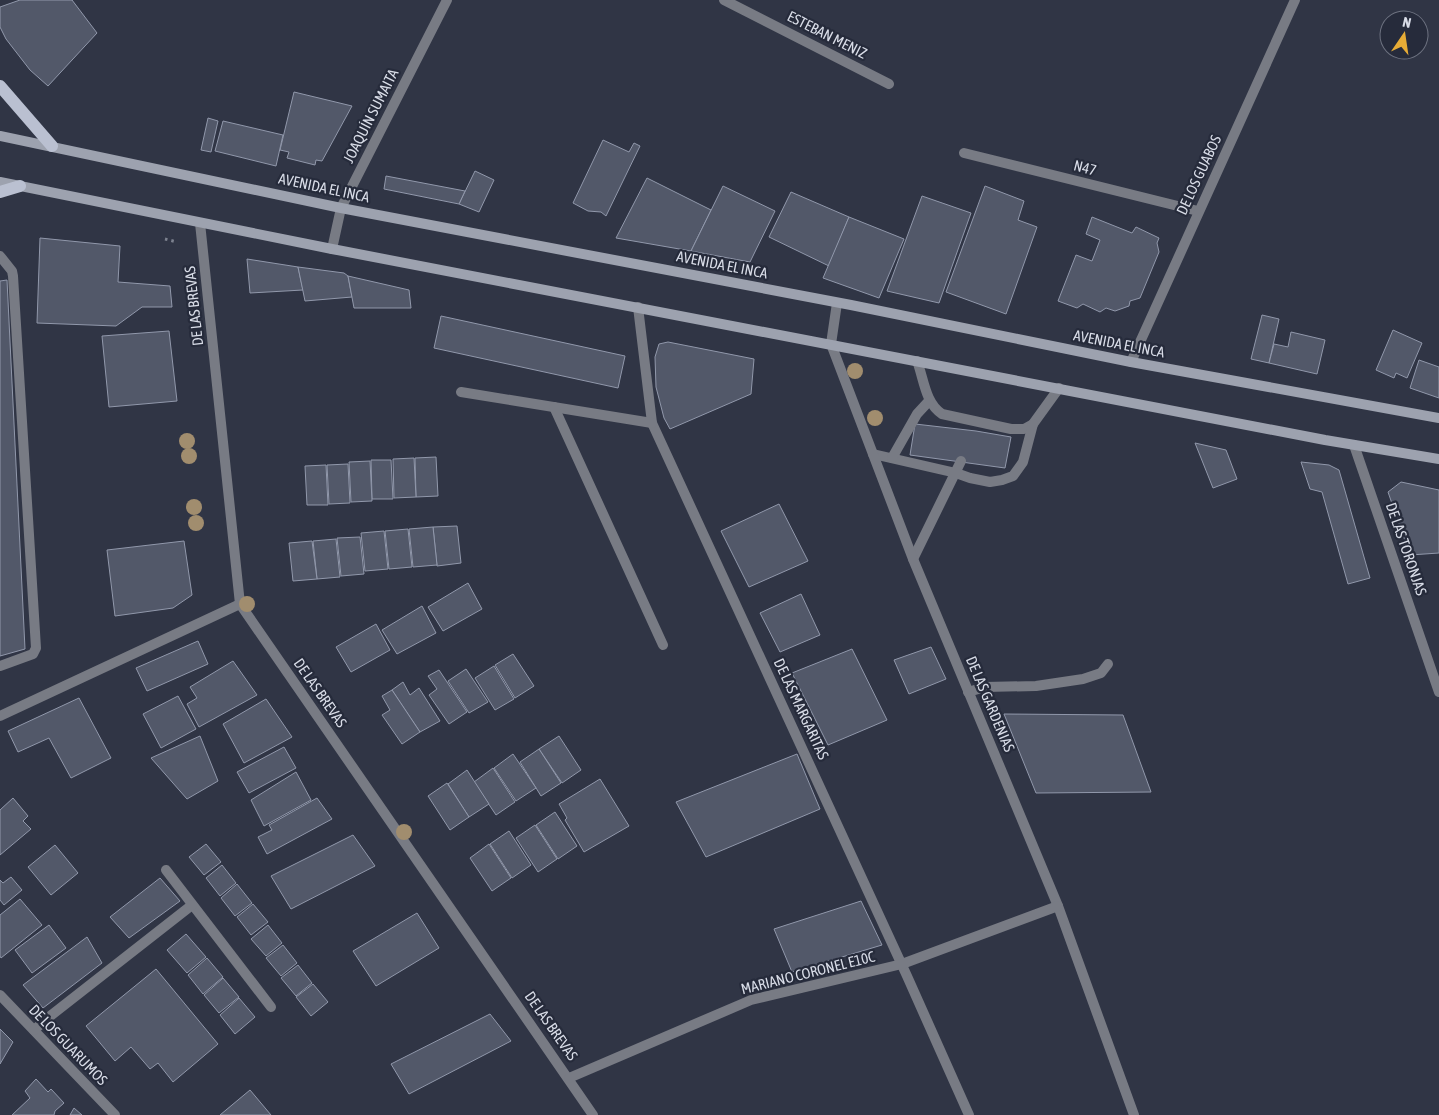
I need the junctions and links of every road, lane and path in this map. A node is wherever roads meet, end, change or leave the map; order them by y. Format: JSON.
{"nodes":[{"id":1,"x":448,"y":0,"type":"edge"},
{"id":2,"x":724,"y":0,"type":"edge"},
{"id":3,"x":1295,"y":0,"type":"edge"},
{"id":4,"x":890,"y":84,"type":"dead end"},
{"id":5,"x":0,"y":86,"type":"edge"},
{"id":6,"x":0,"y":136,"type":"edge"},
{"id":7,"x":52,"y":146,"type":"junction"},
{"id":8,"x":964,"y":153,"type":"dead end"},
{"id":9,"x":0,"y":182,"type":"edge"},
{"id":10,"x":20,"y":186,"type":"junction"},
{"id":11,"x":0,"y":192,"type":"edge"},
{"id":12,"x":342,"y":208,"type":"junction"},
{"id":13,"x":1198,"y":211,"type":"junction"},
{"id":14,"x":200,"y":223,"type":"junction"},
{"id":15,"x":165,"y":239,"type":"dead end"},
{"id":16,"x":177,"y":242,"type":"dead end"},
{"id":17,"x":332,"y":249,"type":"junction"},
{"id":18,"x":0,"y":256,"type":"edge"},
{"id":19,"x":837,"y":303,"type":"junction"},
{"id":20,"x":638,"y":307,"type":"junction"},
{"id":21,"x":831,"y":344,"type":"junction"},
{"id":22,"x":918,"y":361,"type":"junction"},
{"id":23,"x":1131,"y":362,"type":"junction"},
{"id":24,"x":1059,"y":388,"type":"junction"},
{"id":25,"x":461,"y":392,"type":"dead end"},
{"id":26,"x":930,"y":401,"type":"junction"},
{"id":27,"x":554,"y":407,"type":"junction"},
{"id":28,"x":1439,"y":418,"type":"edge"},
{"id":29,"x":652,"y":423,"type":"junction"},
{"id":30,"x":1033,"y":424,"type":"junction"},
{"id":31,"x":1354,"y":445,"type":"junction"},
{"id":32,"x":873,"y":454,"type":"junction"},
{"id":33,"x":892,"y":458,"type":"junction"},
{"id":34,"x":1439,"y":459,"type":"edge"},
{"id":35,"x":961,"y":461,"type":"dead end"},
{"id":36,"x":956,"y":473,"type":"junction"},
{"id":37,"x":913,"y":559,"type":"junction"},
{"id":38,"x":240,"y":604,"type":"junction"},
{"id":39,"x":664,"y":645,"type":"dead end"},
{"id":40,"x":1108,"y":664,"type":"dead end"},
{"id":41,"x":0,"y":666,"type":"edge"},
{"id":42,"x":968,"y":692,"type":"junction"},
{"id":43,"x":1439,"y":692,"type":"edge"},
{"id":44,"x":0,"y":716,"type":"edge"},
{"id":45,"x":166,"y":870,"type":"dead end"},
{"id":46,"x":192,"y":905,"type":"junction"},
{"id":47,"x":1058,"y":906,"type":"junction"},
{"id":48,"x":902,"y":964,"type":"junction"},
{"id":49,"x":0,"y":995,"type":"edge"},
{"id":50,"x":271,"y":1007,"type":"dead end"},
{"id":51,"x":34,"y":1030,"type":"junction"},
{"id":52,"x":569,"y":1078,"type":"junction"},
{"id":53,"x":115,"y":1115,"type":"edge"},
{"id":54,"x":593,"y":1115,"type":"edge"},
{"id":55,"x":969,"y":1115,"type":"edge"},
{"id":56,"x":1134,"y":1115,"type":"edge"}],
"edges":[{"from":1,"to":12,"type":"street","name":"JOAQUÍN SUMAITA"},
{"from":2,"to":4,"type":"street","name":"ESTEBAN MENIZ"},
{"from":3,"to":13,"type":"street","name":"DE LOS GUABOS"},
{"from":5,"to":7,"type":"main road"},
{"from":6,"to":7,"type":"main road","name":"AVENIDA EL INCA"},
{"from":7,"to":12,"type":"main road","name":"AVENIDA EL INCA"},
{"from":8,"to":13,"type":"street","name":"N47"},
{"from":9,"to":10,"type":"main road"},
{"from":10,"to":11,"type":"main road"},
{"from":10,"to":14,"type":"main road"},
{"from":12,"to":17,"type":"street","name":"JOAQUÍN SUMAITA"},
{"from":12,"to":19,"type":"main road","name":"AVENIDA EL INCA"},
{"from":13,"to":23,"type":"street","name":"DE LOS GUABOS"},
{"from":14,"to":17,"type":"main road"},
{"from":14,"to":38,"type":"street","name":"DE LAS BREVAS"},
{"from":15,"to":16,"type":"path"},
{"from":17,"to":20,"type":"main road"},
{"from":18,"to":41,"type":"street"},
{"from":19,"to":21,"type":"street","name":"DE LAS GARDENIAS"},
{"from":19,"to":23,"type":"main road","name":"AVENIDA EL INCA"},
{"from":20,"to":21,"type":"main road"},
{"from":20,"to":29,"type":"street","name":"DE LAS MARGARITAS"},
{"from":21,"to":22,"type":"main road"},
{"from":21,"to":32,"type":"street","name":"DE LAS GARDENIAS"},
{"from":22,"to":24,"type":"main road"},
{"from":22,"to":26,"type":"street"},
{"from":23,"to":28,"type":"main road","name":"AVENIDA EL INCA"},
{"from":24,"to":30,"type":"street"},
{"from":24,"to":31,"type":"main road"},
{"from":25,"to":27,"type":"street"},
{"from":26,"to":30,"type":"street"},
{"from":26,"to":33,"type":"street"},
{"from":27,"to":29,"type":"street"},
{"from":27,"to":39,"type":"street"},
{"from":29,"to":48,"type":"street","name":"DE LAS MARGARITAS"},
{"from":30,"to":36,"type":"street"},
{"from":31,"to":34,"type":"main road"},
{"from":31,"to":43,"type":"street","name":"DE LAS TORONJAS"},
{"from":32,"to":33,"type":"street"},
{"from":32,"to":37,"type":"street","name":"DE LAS GARDENIAS"},
{"from":33,"to":36,"type":"street"},
{"from":35,"to":36,"type":"street"},
{"from":36,"to":37,"type":"street"},
{"from":37,"to":42,"type":"street","name":"DE LAS GARDENIAS"},
{"from":38,"to":44,"type":"street"},
{"from":38,"to":52,"type":"street","name":"DE LAS BREVAS"},
{"from":40,"to":42,"type":"street"},
{"from":42,"to":47,"type":"street","name":"DE LAS GARDENIAS"},
{"from":45,"to":46,"type":"street"},
{"from":46,"to":50,"type":"street"},
{"from":46,"to":51,"type":"street"},
{"from":47,"to":48,"type":"street","name":"MARIANO CORONEL E10C"},
{"from":47,"to":56,"type":"street","name":"DE LAS GARDENIAS"},
{"from":48,"to":52,"type":"street","name":"MARIANO CORONEL E10C"},
{"from":48,"to":55,"type":"street","name":"DE LAS MARGARITAS"},
{"from":49,"to":51,"type":"street","name":"DE LOS GUARUMOS"},
{"from":51,"to":53,"type":"street","name":"DE LOS GUARUMOS"},
{"from":52,"to":54,"type":"street","name":"DE LAS BREVAS"}]}
